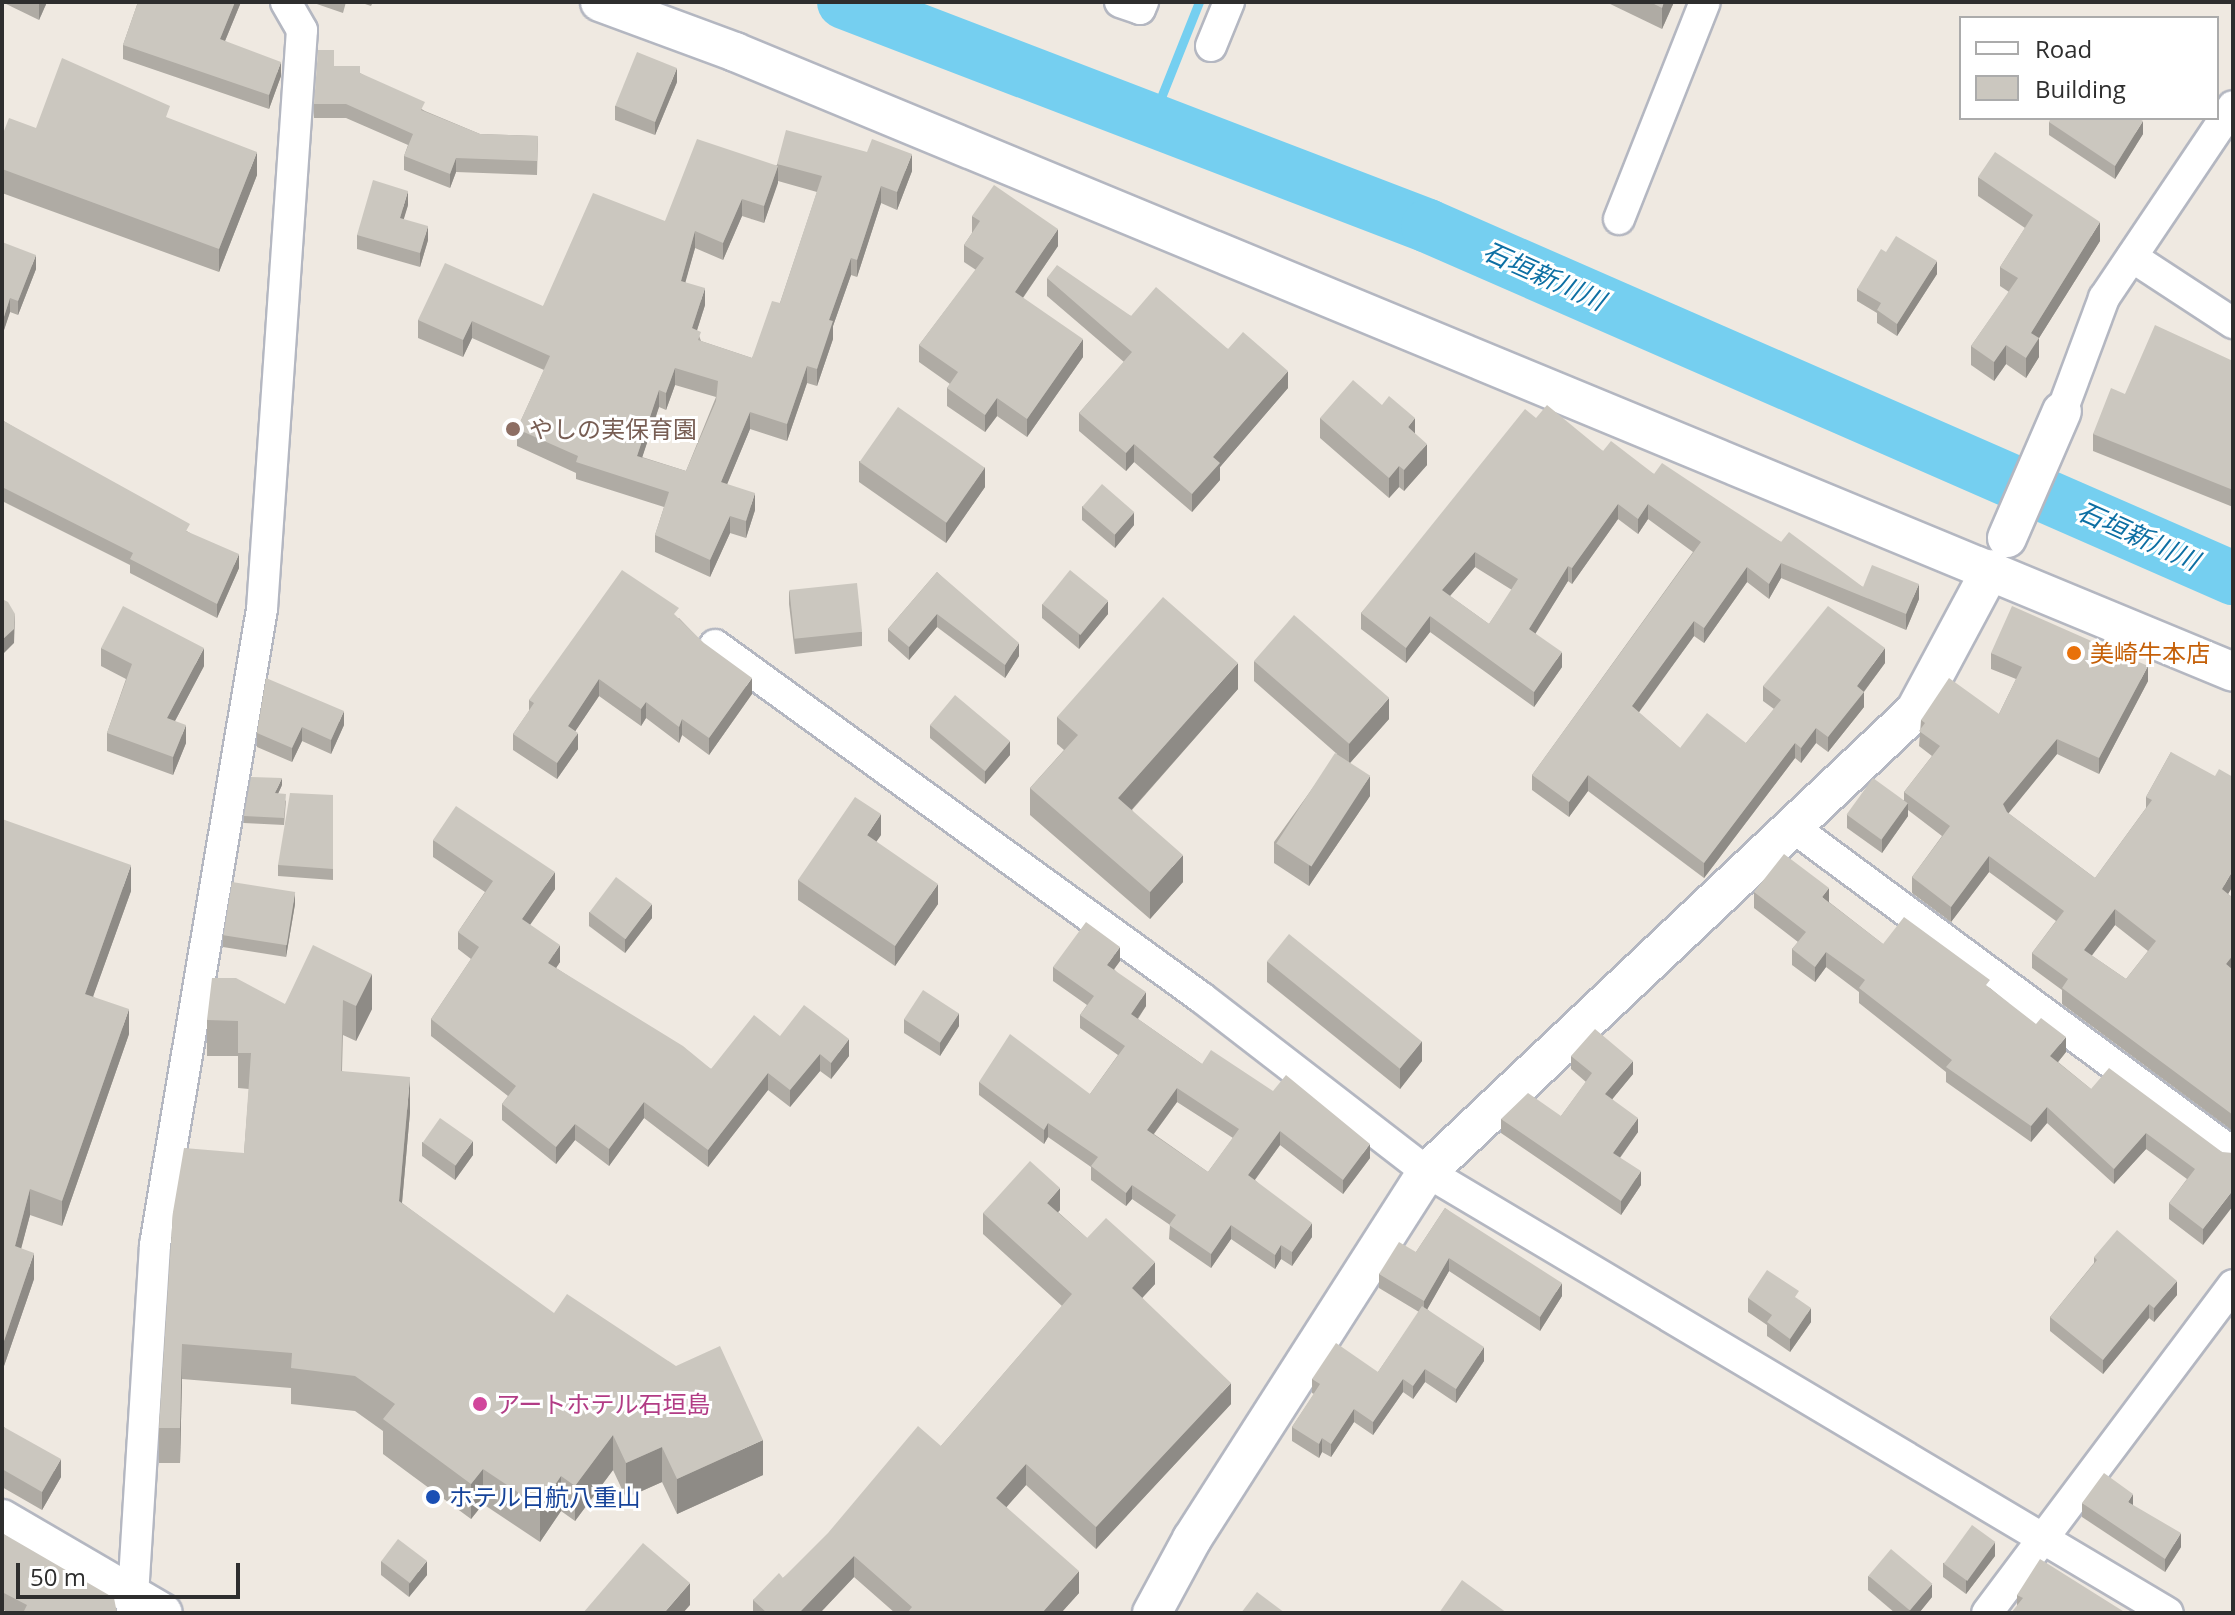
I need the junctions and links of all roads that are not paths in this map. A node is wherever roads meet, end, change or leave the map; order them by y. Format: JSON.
{"nodes":[{"id":1,"x":286,"y":2,"type":"edge"},
{"id":2,"x":600,"y":2,"type":"edge"},
{"id":3,"x":1120,"y":2,"type":"edge"},
{"id":4,"x":1143,"y":2,"type":"edge"},
{"id":5,"x":1229,"y":2,"type":"edge"},
{"id":6,"x":1705,"y":2,"type":"edge"},
{"id":7,"x":1211,"y":46,"type":"dead end"},
{"id":8,"x":2233,"y":106,"type":"edge"},
{"id":9,"x":1619,"y":219,"type":"dead end"},
{"id":10,"x":2132,"y":257,"type":"junction"},
{"id":11,"x":2233,"y":323,"type":"edge"},
{"id":12,"x":2062,"y":411,"type":"joint"},
{"id":13,"x":1999,"y":554,"type":"junction"},
{"id":14,"x":715,"y":645,"type":"dead end"},
{"id":15,"x":2233,"y":672,"type":"edge"},
{"id":16,"x":1794,"y":828,"type":"junction"},
{"id":17,"x":2233,"y":1153,"type":"edge"},
{"id":18,"x":1427,"y":1172,"type":"junction"},
{"id":19,"x":2233,"y":1285,"type":"edge"},
{"id":20,"x":2,"y":1519,"type":"edge"},
{"id":21,"x":2043,"y":1538,"type":"junction"},
{"id":22,"x":132,"y":1602,"type":"edge"},
{"id":23,"x":163,"y":1613,"type":"edge"},
{"id":24,"x":1152,"y":1613,"type":"edge"},
{"id":25,"x":1987,"y":1613,"type":"edge"},
{"id":26,"x":2168,"y":1613,"type":"edge"}],
"edges":[{"from":1,"to":22,"type":"street"},
{"from":2,"to":13,"type":"street"},
{"from":3,"to":4,"type":"street"},
{"from":5,"to":7,"type":"street"},
{"from":6,"to":9,"type":"street"},
{"from":8,"to":10,"type":"street"},
{"from":10,"to":11,"type":"street"},
{"from":10,"to":12,"type":"street"},
{"from":12,"to":13,"type":"street"},
{"from":13,"to":15,"type":"street"},
{"from":13,"to":16,"type":"street"},
{"from":14,"to":18,"type":"street"},
{"from":16,"to":17,"type":"street"},
{"from":16,"to":18,"type":"street"},
{"from":18,"to":21,"type":"street"},
{"from":18,"to":24,"type":"street"},
{"from":19,"to":21,"type":"street"},
{"from":20,"to":22,"type":"street"},
{"from":21,"to":25,"type":"street"},
{"from":21,"to":26,"type":"street"},
{"from":22,"to":23,"type":"street"}]}
